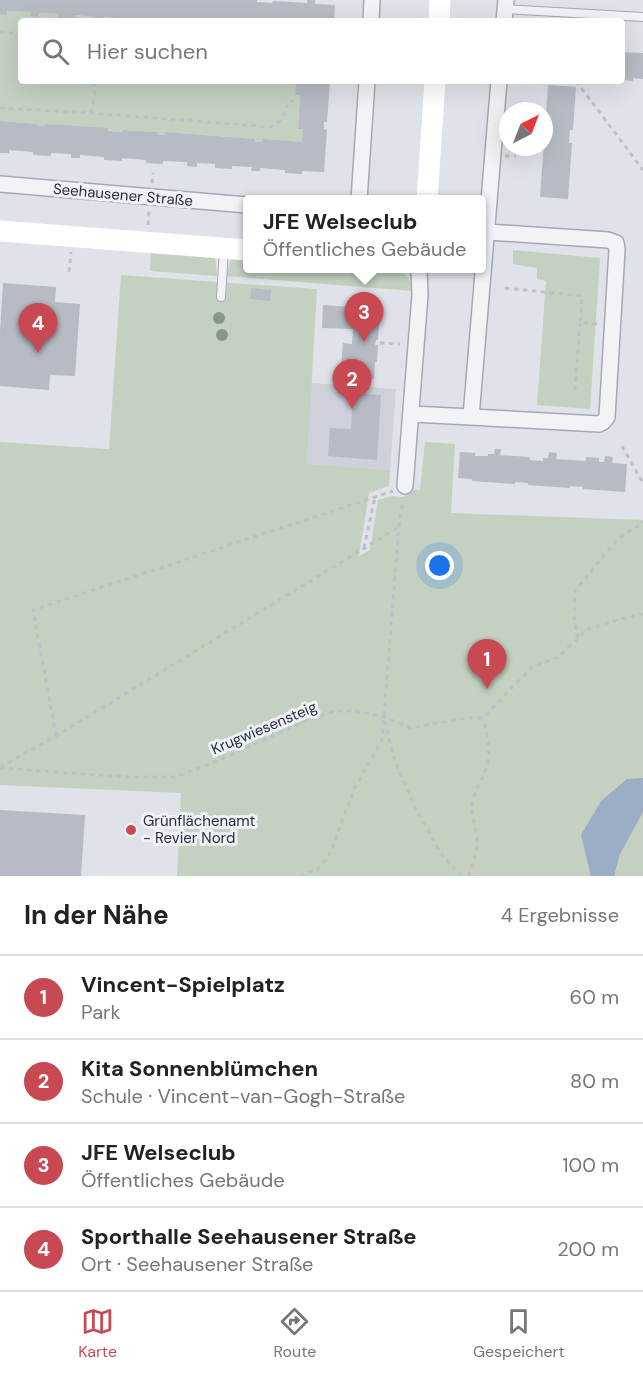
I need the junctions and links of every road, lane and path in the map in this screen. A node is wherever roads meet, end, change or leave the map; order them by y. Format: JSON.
{"nodes":[{"id":1,"x":372,"y":0,"type":"edge"},
{"id":2,"x":440,"y":0,"type":"edge"},
{"id":3,"x":505,"y":10,"type":"edge"},
{"id":4,"x":643,"y":17,"type":"edge"},
{"id":5,"x":371,"y":18,"type":"edge"},
{"id":6,"x":439,"y":18,"type":"edge"},
{"id":7,"x":0,"y":32,"type":"edge"},
{"id":8,"x":18,"y":34,"type":"edge"},
{"id":9,"x":93,"y":84,"type":"edge"},
{"id":10,"x":367,"y":84,"type":"edge"},
{"id":11,"x":435,"y":84,"type":"edge"},
{"id":12,"x":499,"y":84,"type":"edge"},
{"id":13,"x":578,"y":84,"type":"edge"},
{"id":14,"x":297,"y":102,"type":"dead end"},
{"id":15,"x":0,"y":108,"type":"edge"},
{"id":16,"x":91,"y":112,"type":"junction"},
{"id":17,"x":643,"y":170,"type":"edge"},
{"id":18,"x":0,"y":184,"type":"edge"},
{"id":19,"x":359,"y":195,"type":"edge"},
{"id":20,"x":427,"y":195,"type":"edge"},
{"id":21,"x":243,"y":205,"type":"edge"},
{"id":22,"x":0,"y":231,"type":"edge"},
{"id":23,"x":488,"y":232,"type":"junction"},
{"id":24,"x":224,"y":248,"type":"junction"},
{"id":25,"x":71,"y":250,"type":"dead end"},
{"id":26,"x":243,"y":250,"type":"edge"},
{"id":27,"x":486,"y":254,"type":"edge"},
{"id":28,"x":69,"y":272,"type":"dead end"},
{"id":29,"x":419,"y":273,"type":"edge"},
{"id":30,"x":484,"y":273,"type":"edge"},
{"id":31,"x":506,"y":288,"type":"dead end"},
{"id":32,"x":221,"y":297,"type":"dead end"},
{"id":33,"x":580,"y":323,"type":"junction"},
{"id":34,"x":612,"y":326,"type":"junction"},
{"id":35,"x":380,"y":343,"type":"dead end"},
{"id":36,"x":400,"y":344,"type":"dead end"},
{"id":37,"x":575,"y":390,"type":"dead end"},
{"id":38,"x":412,"y":414,"type":"junction"},
{"id":39,"x":471,"y":417,"type":"junction"},
{"id":40,"x":622,"y":446,"type":"dead end"},
{"id":41,"x":643,"y":483,"type":"edge"},
{"id":42,"x":405,"y":486,"type":"junction"},
{"id":43,"x":375,"y":497,"type":"junction"},
{"id":44,"x":643,"y":522,"type":"edge"},
{"id":45,"x":399,"y":527,"type":"junction"},
{"id":46,"x":364,"y":549,"type":"junction"},
{"id":47,"x":643,"y":614,"type":"edge"},
{"id":48,"x":578,"y":638,"type":"junction"},
{"id":49,"x":384,"y":717,"type":"junction"},
{"id":50,"x":483,"y":718,"type":"junction"},
{"id":51,"x":56,"y":735,"type":"junction"},
{"id":52,"x":0,"y":768,"type":"edge"},
{"id":53,"x":300,"y":876,"type":"edge"},
{"id":54,"x":462,"y":876,"type":"edge"},
{"id":55,"x":468,"y":876,"type":"edge"}],
"edges":[{"from":1,"to":5,"type":"street"},
{"from":2,"to":6,"type":"street"},
{"from":3,"to":4,"type":"lane"},
{"from":7,"to":8,"type":"path"},
{"from":9,"to":16,"type":"path"},
{"from":10,"to":19,"type":"street"},
{"from":11,"to":20,"type":"street"},
{"from":12,"to":23,"type":"street"},
{"from":13,"to":17,"type":"path"},
{"from":14,"to":16,"type":"path"},
{"from":15,"to":16,"type":"path"},
{"from":18,"to":21,"type":"street","name":"Seehausener Straße"},
{"from":22,"to":24,"type":"street"},
{"from":23,"to":27,"type":"street"},
{"from":23,"to":34,"type":"street"},
{"from":24,"to":26,"type":"street"},
{"from":24,"to":32,"type":"lane"},
{"from":25,"to":28,"type":"path"},
{"from":29,"to":38,"type":"street"},
{"from":30,"to":39,"type":"street"},
{"from":31,"to":33,"type":"path"},
{"from":33,"to":34,"type":"path"},
{"from":33,"to":37,"type":"path"},
{"from":34,"to":39,"type":"street"},
{"from":35,"to":36,"type":"path"},
{"from":38,"to":39,"type":"street"},
{"from":38,"to":42,"type":"street"},
{"from":40,"to":41,"type":"path"},
{"from":42,"to":43,"type":"path"},
{"from":42,"to":45,"type":"path"},
{"from":43,"to":46,"type":"path"},
{"from":43,"to":51,"type":"path"},
{"from":44,"to":48,"type":"path"},
{"from":45,"to":46,"type":"path"},
{"from":45,"to":49,"type":"path"},
{"from":46,"to":51,"type":"path"},
{"from":47,"to":48,"type":"path"},
{"from":48,"to":50,"type":"path"},
{"from":49,"to":50,"type":"path","name":"Krugwiesensteig"},
{"from":49,"to":52,"type":"path","name":"Krugwiesensteig"},
{"from":49,"to":53,"type":"path"},
{"from":49,"to":54,"type":"path"},
{"from":50,"to":55,"type":"path"},
{"from":51,"to":52,"type":"path"}]}
